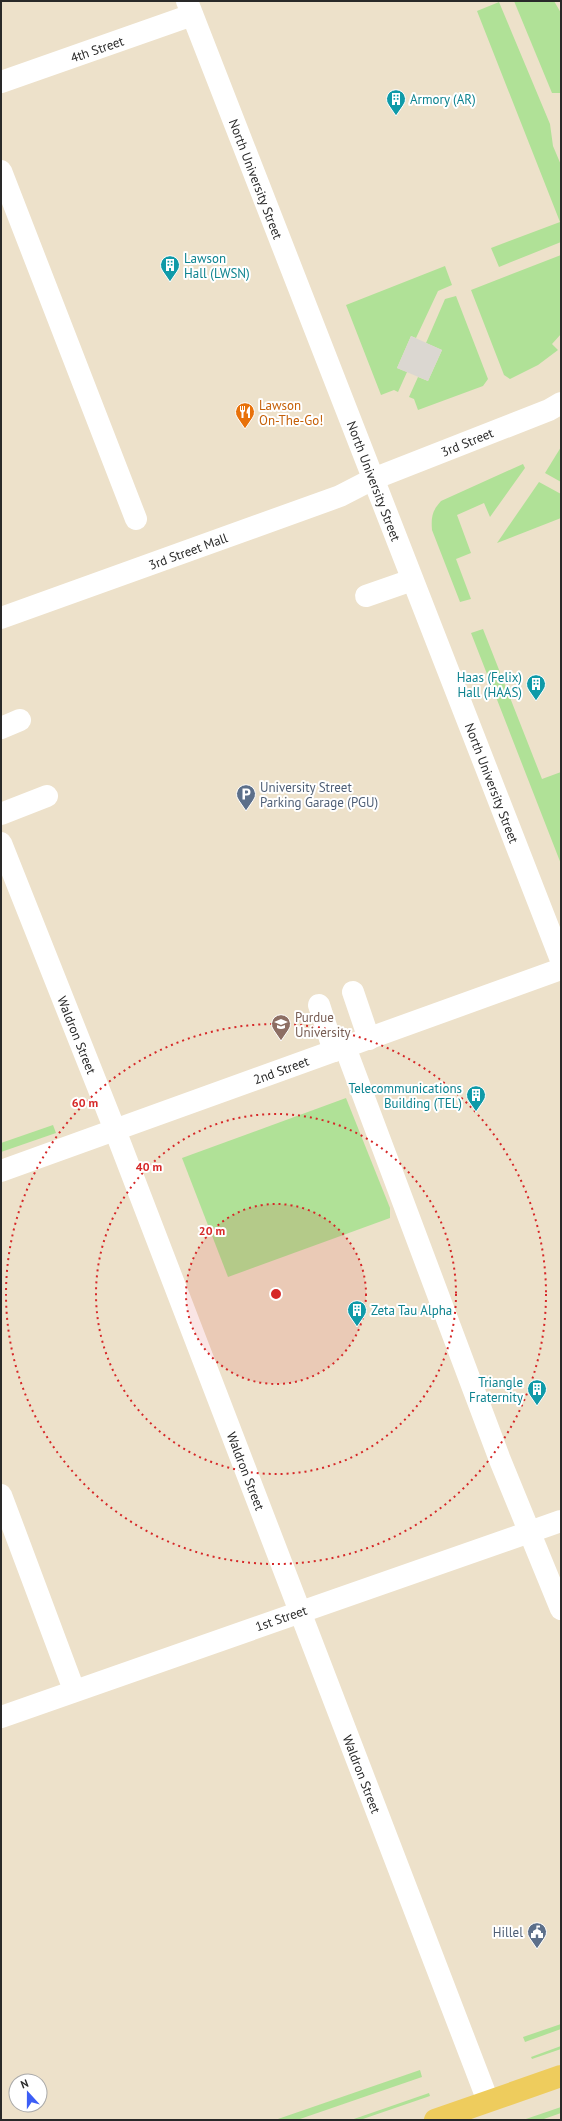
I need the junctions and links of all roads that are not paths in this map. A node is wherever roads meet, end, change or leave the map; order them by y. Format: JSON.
{"nodes":[{"id":1,"x":190,"y":8,"type":"edge"},
{"id":2,"x":1,"y":82,"type":"edge"},
{"id":3,"x":1,"y":172,"type":"edge"},
{"id":4,"x":561,"y":403,"type":"edge"},
{"id":5,"x":373,"y":479,"type":"junction"},
{"id":6,"x":136,"y":519,"type":"dead end"},
{"id":7,"x":412,"y":580,"type":"junction"},
{"id":8,"x":366,"y":596,"type":"dead end"},
{"id":9,"x":1,"y":618,"type":"edge"},
{"id":10,"x":47,"y":796,"type":"dead end"},
{"id":11,"x":1,"y":814,"type":"edge"},
{"id":12,"x":1,"y":843,"type":"edge"},
{"id":13,"x":561,"y":960,"type":"edge"},
{"id":14,"x":561,"y":969,"type":"edge"},
{"id":15,"x":353,"y":992,"type":"dead end"},
{"id":16,"x":318,"y":1005,"type":"dead end"},
{"id":17,"x":369,"y":1038,"type":"junction"},
{"id":18,"x":339,"y":1049,"type":"junction"},
{"id":19,"x":115,"y":1130,"type":"junction"},
{"id":20,"x":1,"y":1171,"type":"edge"},
{"id":21,"x":1,"y":1495,"type":"edge"},
{"id":22,"x":561,"y":1521,"type":"edge"},
{"id":23,"x":530,"y":1531,"type":"junction"},
{"id":24,"x":561,"y":1609,"type":"edge"},
{"id":25,"x":300,"y":1612,"type":"junction"},
{"id":26,"x":74,"y":1690,"type":"junction"},
{"id":27,"x":1,"y":1717,"type":"edge"},
{"id":28,"x":561,"y":2076,"type":"edge"},
{"id":29,"x":488,"y":2101,"type":"junction"},
{"id":30,"x":435,"y":2120,"type":"edge"}],
"edges":[{"from":1,"to":2,"type":"street","name":"4th Street"},
{"from":1,"to":5,"type":"street","name":"North University Street"},
{"from":3,"to":6,"type":"street"},
{"from":4,"to":5,"type":"street","name":"3rd Street"},
{"from":5,"to":7,"type":"street","name":"North University Street"},
{"from":5,"to":9,"type":"street","name":"3rd Street Mall"},
{"from":7,"to":8,"type":"street"},
{"from":7,"to":13,"type":"street","name":"North University Street"},
{"from":10,"to":11,"type":"street"},
{"from":12,"to":19,"type":"street","name":"Waldron Street"},
{"from":14,"to":17,"type":"street","name":"2nd Street"},
{"from":15,"to":17,"type":"street"},
{"from":16,"to":18,"type":"street"},
{"from":17,"to":18,"type":"street","name":"2nd Street"},
{"from":18,"to":19,"type":"street","name":"2nd Street"},
{"from":18,"to":23,"type":"street"},
{"from":19,"to":20,"type":"street","name":"2nd Street"},
{"from":19,"to":25,"type":"street","name":"Waldron Street"},
{"from":21,"to":26,"type":"street"},
{"from":22,"to":23,"type":"street","name":"1st Street"},
{"from":23,"to":24,"type":"street"},
{"from":23,"to":25,"type":"street","name":"1st Street"},
{"from":25,"to":26,"type":"street","name":"1st Street"},
{"from":25,"to":29,"type":"street","name":"Waldron Street"},
{"from":26,"to":27,"type":"street","name":"1st Street"},
{"from":28,"to":29,"type":"main road"},
{"from":29,"to":30,"type":"main road"}]}
